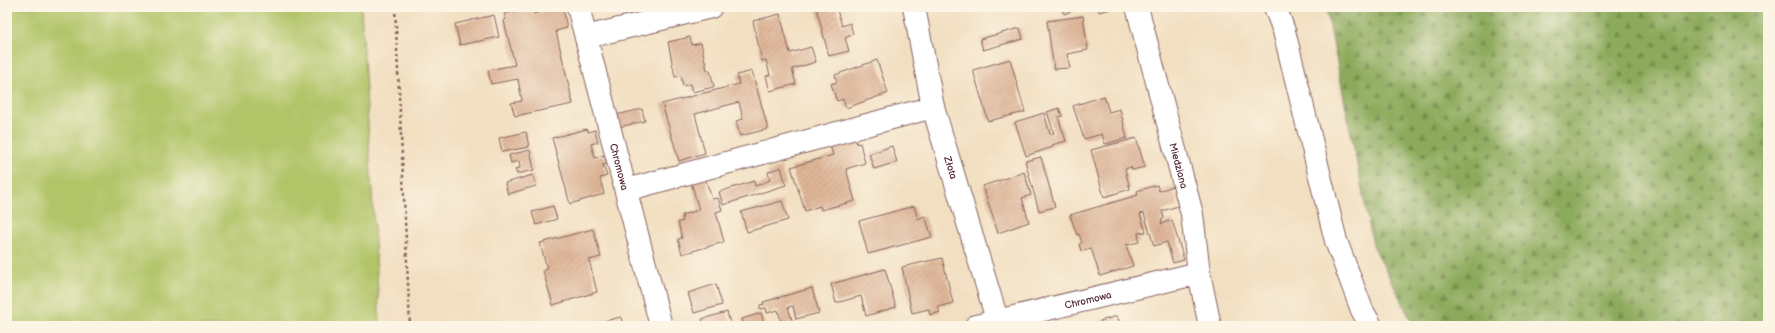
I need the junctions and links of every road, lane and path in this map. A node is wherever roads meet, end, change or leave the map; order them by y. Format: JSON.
{"nodes":[{"id":1,"x":395,"y":7,"type":"edge"},
{"id":2,"x":578,"y":7,"type":"edge"},
{"id":3,"x":711,"y":7,"type":"edge"},
{"id":4,"x":914,"y":7,"type":"edge"},
{"id":5,"x":1136,"y":7,"type":"edge"},
{"id":6,"x":1275,"y":7,"type":"edge"},
{"id":7,"x":586,"y":37,"type":"junction"},
{"id":8,"x":933,"y":107,"type":"junction"},
{"id":9,"x":626,"y":190,"type":"junction"},
{"id":10,"x":1200,"y":273,"type":"junction"},
{"id":11,"x":998,"y":323,"type":"edge"},
{"id":12,"x":410,"y":326,"type":"edge"},
{"id":13,"x":661,"y":326,"type":"edge"},
{"id":14,"x":976,"y":326,"type":"edge"},
{"id":15,"x":1210,"y":326,"type":"edge"},
{"id":16,"x":1371,"y":326,"type":"edge"}],
"edges":[{"from":1,"to":12,"type":"path"},
{"from":2,"to":7,"type":"street","name":"Chromowa"},
{"from":3,"to":7,"type":"street"},
{"from":4,"to":8,"type":"street","name":"Złota"},
{"from":5,"to":10,"type":"street","name":"Miedziana"},
{"from":6,"to":16,"type":"street"},
{"from":7,"to":9,"type":"street","name":"Chromowa"},
{"from":8,"to":9,"type":"street"},
{"from":8,"to":11,"type":"street","name":"Złota"},
{"from":9,"to":13,"type":"street","name":"Chromowa"},
{"from":10,"to":11,"type":"street","name":"Chromowa"},
{"from":10,"to":15,"type":"street","name":"Miedziana"},
{"from":11,"to":14,"type":"street","name":"Chromowa"}]}
